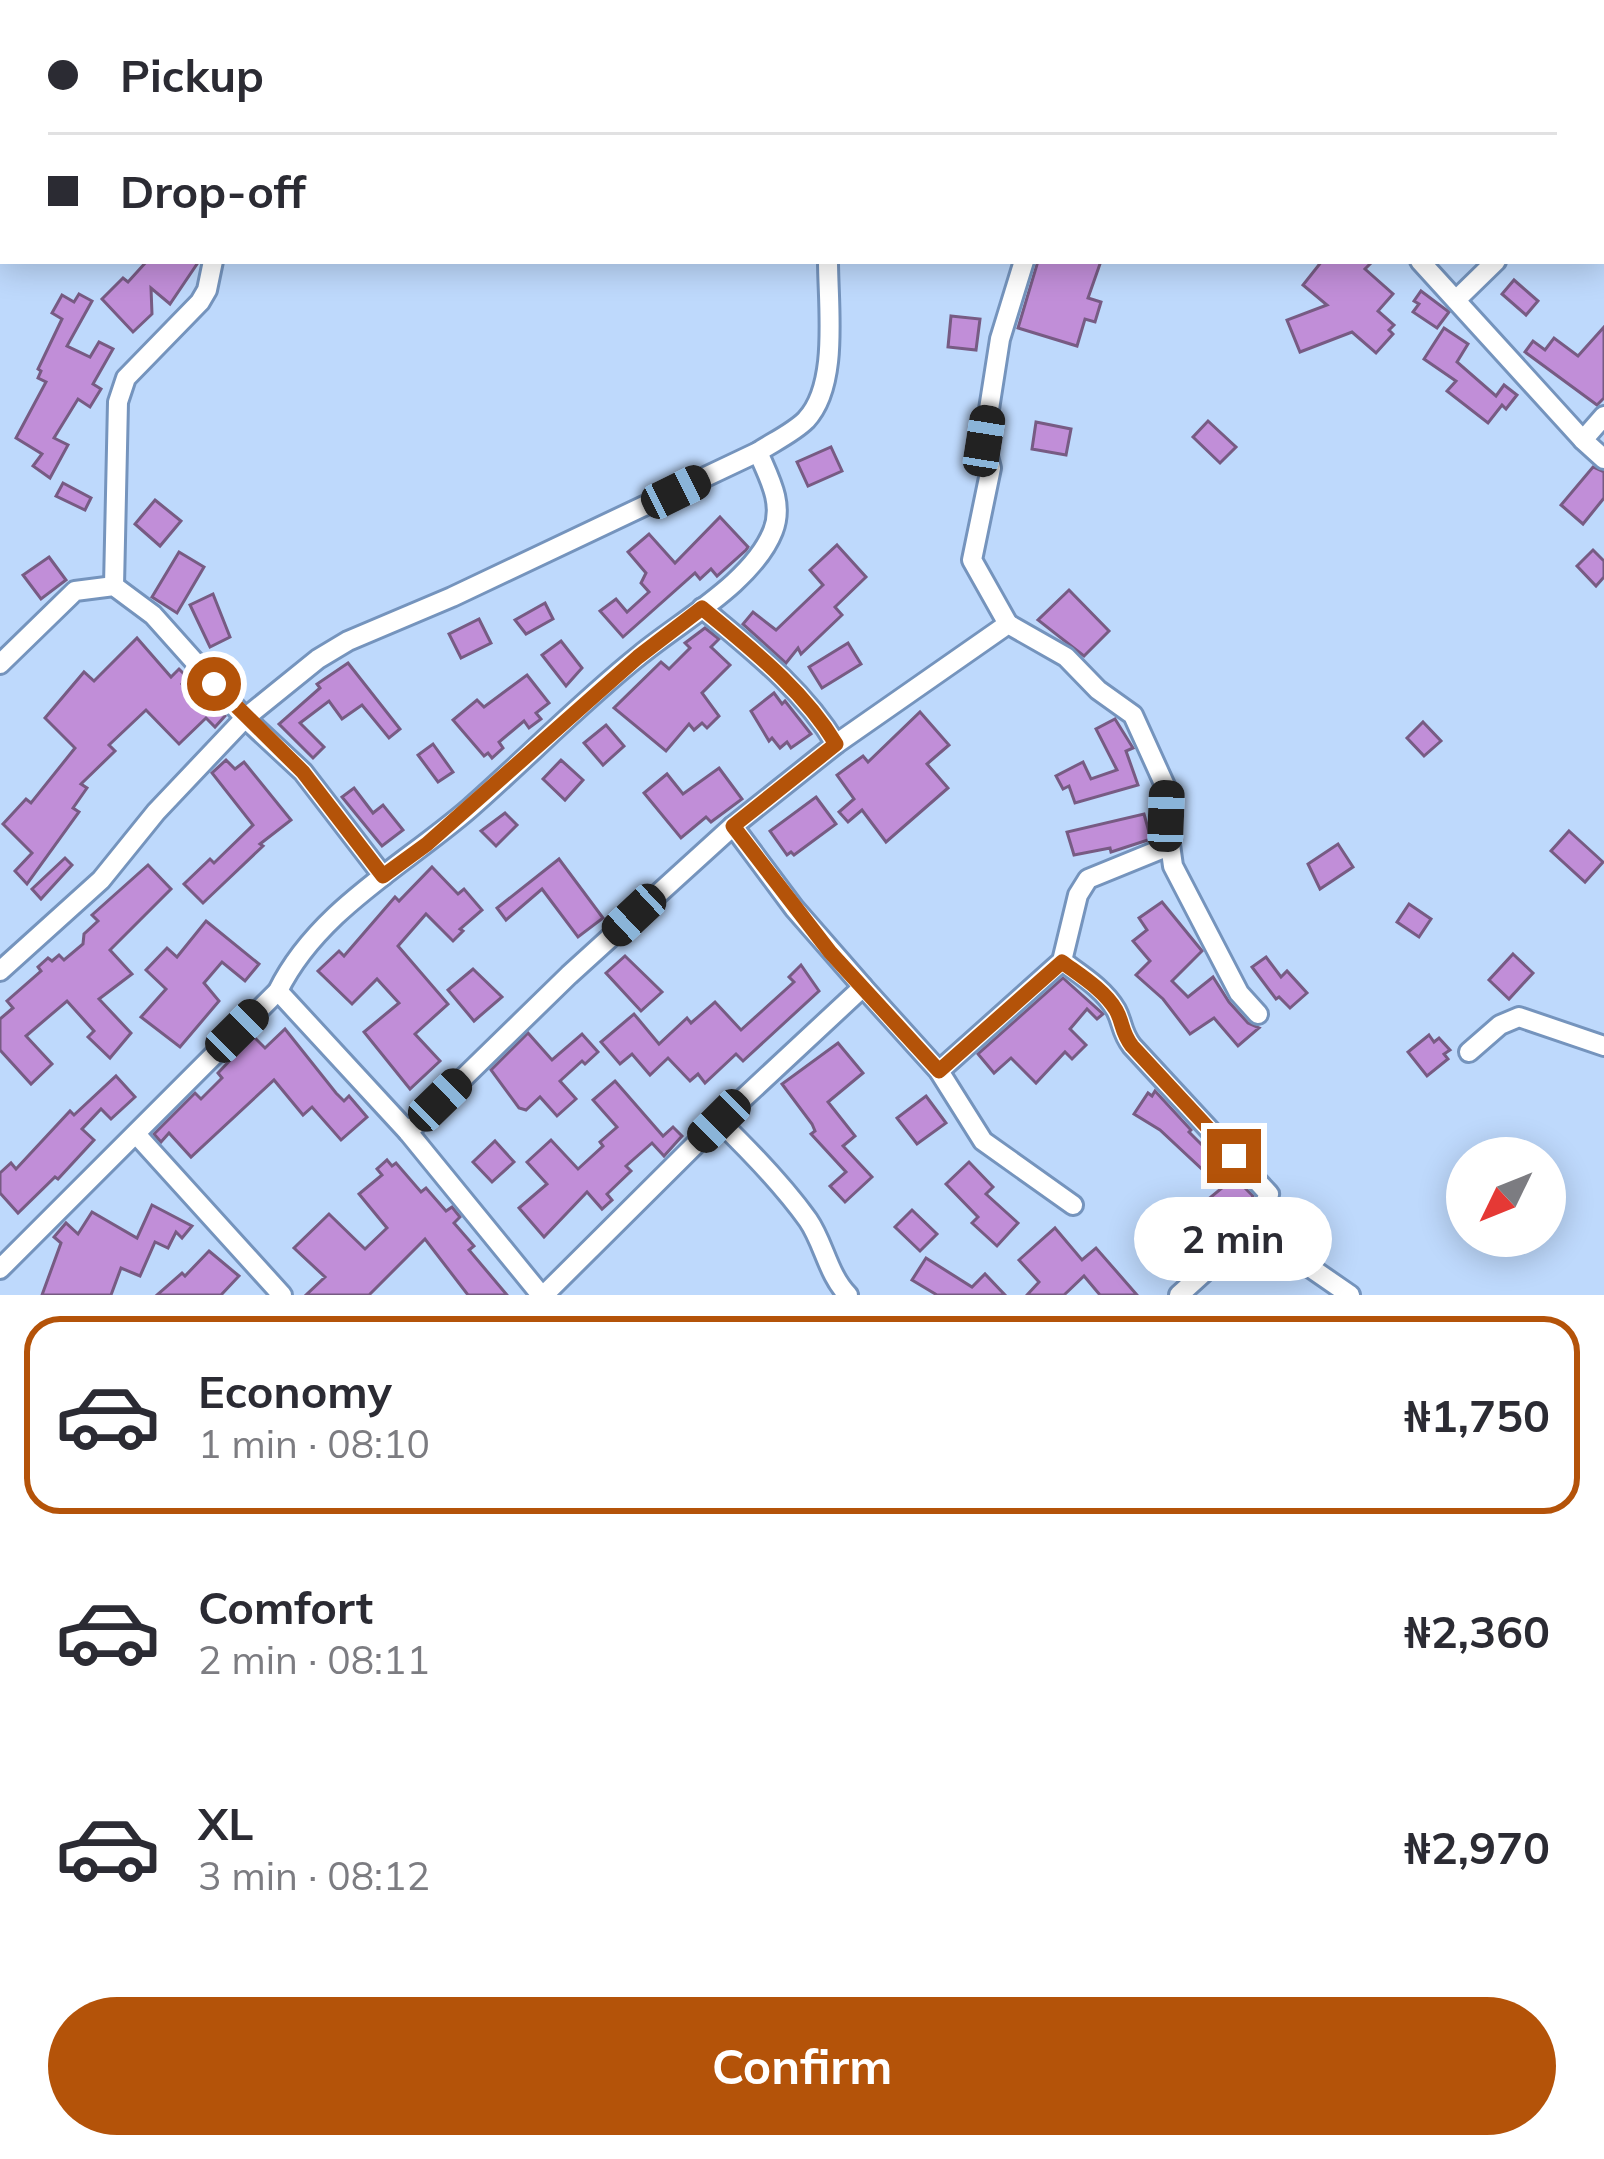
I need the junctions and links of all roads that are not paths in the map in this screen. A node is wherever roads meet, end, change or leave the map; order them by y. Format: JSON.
{"nodes":[{"id":1,"x":212,"y":264,"type":"edge"},
{"id":2,"x":828,"y":264,"type":"edge"},
{"id":3,"x":1023,"y":264,"type":"edge"},
{"id":4,"x":1423,"y":264,"type":"edge"},
{"id":5,"x":1493,"y":264,"type":"edge"},
{"id":6,"x":1456,"y":300,"type":"junction"},
{"id":7,"x":1604,"y":416,"type":"edge"},
{"id":8,"x":1582,"y":440,"type":"junction"},
{"id":9,"x":758,"y":452,"type":"junction"},
{"id":10,"x":1604,"y":458,"type":"edge"},
{"id":11,"x":114,"y":586,"type":"junction"},
{"id":12,"x":702,"y":608,"type":"junction"},
{"id":13,"x":1008,"y":623,"type":"junction"},
{"id":14,"x":0,"y":664,"type":"edge"},
{"id":15,"x":245,"y":718,"type":"junction"},
{"id":16,"x":836,"y":744,"type":"junction"},
{"id":17,"x":733,"y":826,"type":"junction"},
{"id":18,"x":1168,"y":846,"type":"junction"},
{"id":19,"x":383,"y":876,"type":"junction"},
{"id":20,"x":1062,"y":962,"type":"junction"},
{"id":21,"x":0,"y":971,"type":"edge"},
{"id":22,"x":863,"y":988,"type":"junction"},
{"id":23,"x":278,"y":991,"type":"junction"},
{"id":24,"x":1258,"y":1014,"type":"dead end"},
{"id":25,"x":1604,"y":1046,"type":"edge"},
{"id":26,"x":1469,"y":1052,"type":"dead end"},
{"id":27,"x":939,"y":1071,"type":"junction"},
{"id":28,"x":719,"y":1121,"type":"junction"},
{"id":29,"x":408,"y":1132,"type":"junction"},
{"id":30,"x":136,"y":1134,"type":"junction"},
{"id":31,"x":1073,"y":1204,"type":"dead end"},
{"id":32,"x":1253,"y":1228,"type":"junction"},
{"id":33,"x":0,"y":1269,"type":"edge"},
{"id":34,"x":839,"y":1292,"type":"edge"},
{"id":35,"x":276,"y":1293,"type":"edge"},
{"id":36,"x":543,"y":1295,"type":"edge"},
{"id":37,"x":1179,"y":1295,"type":"edge"},
{"id":38,"x":1350,"y":1295,"type":"edge"}],
"edges":[{"from":1,"to":11,"type":"street"},
{"from":2,"to":9,"type":"street"},
{"from":3,"to":13,"type":"street"},
{"from":4,"to":6,"type":"street"},
{"from":5,"to":6,"type":"street"},
{"from":6,"to":8,"type":"street"},
{"from":7,"to":8,"type":"street"},
{"from":8,"to":10,"type":"street"},
{"from":9,"to":12,"type":"street"},
{"from":9,"to":15,"type":"street"},
{"from":11,"to":14,"type":"street"},
{"from":11,"to":15,"type":"street"},
{"from":12,"to":16,"type":"street"},
{"from":12,"to":19,"type":"street"},
{"from":13,"to":16,"type":"street"},
{"from":13,"to":18,"type":"street"},
{"from":15,"to":19,"type":"street"},
{"from":15,"to":21,"type":"street"},
{"from":16,"to":17,"type":"street"},
{"from":17,"to":22,"type":"street"},
{"from":17,"to":29,"type":"street"},
{"from":18,"to":20,"type":"street"},
{"from":18,"to":24,"type":"street"},
{"from":19,"to":23,"type":"street"},
{"from":20,"to":27,"type":"street"},
{"from":20,"to":32,"type":"street"},
{"from":22,"to":27,"type":"street"},
{"from":22,"to":28,"type":"street"},
{"from":23,"to":29,"type":"street"},
{"from":23,"to":30,"type":"street"},
{"from":25,"to":26,"type":"street"},
{"from":27,"to":31,"type":"street"},
{"from":28,"to":34,"type":"street"},
{"from":28,"to":36,"type":"street"},
{"from":29,"to":36,"type":"street"},
{"from":30,"to":33,"type":"street"},
{"from":30,"to":35,"type":"street"},
{"from":32,"to":37,"type":"street"},
{"from":32,"to":38,"type":"street"}]}
